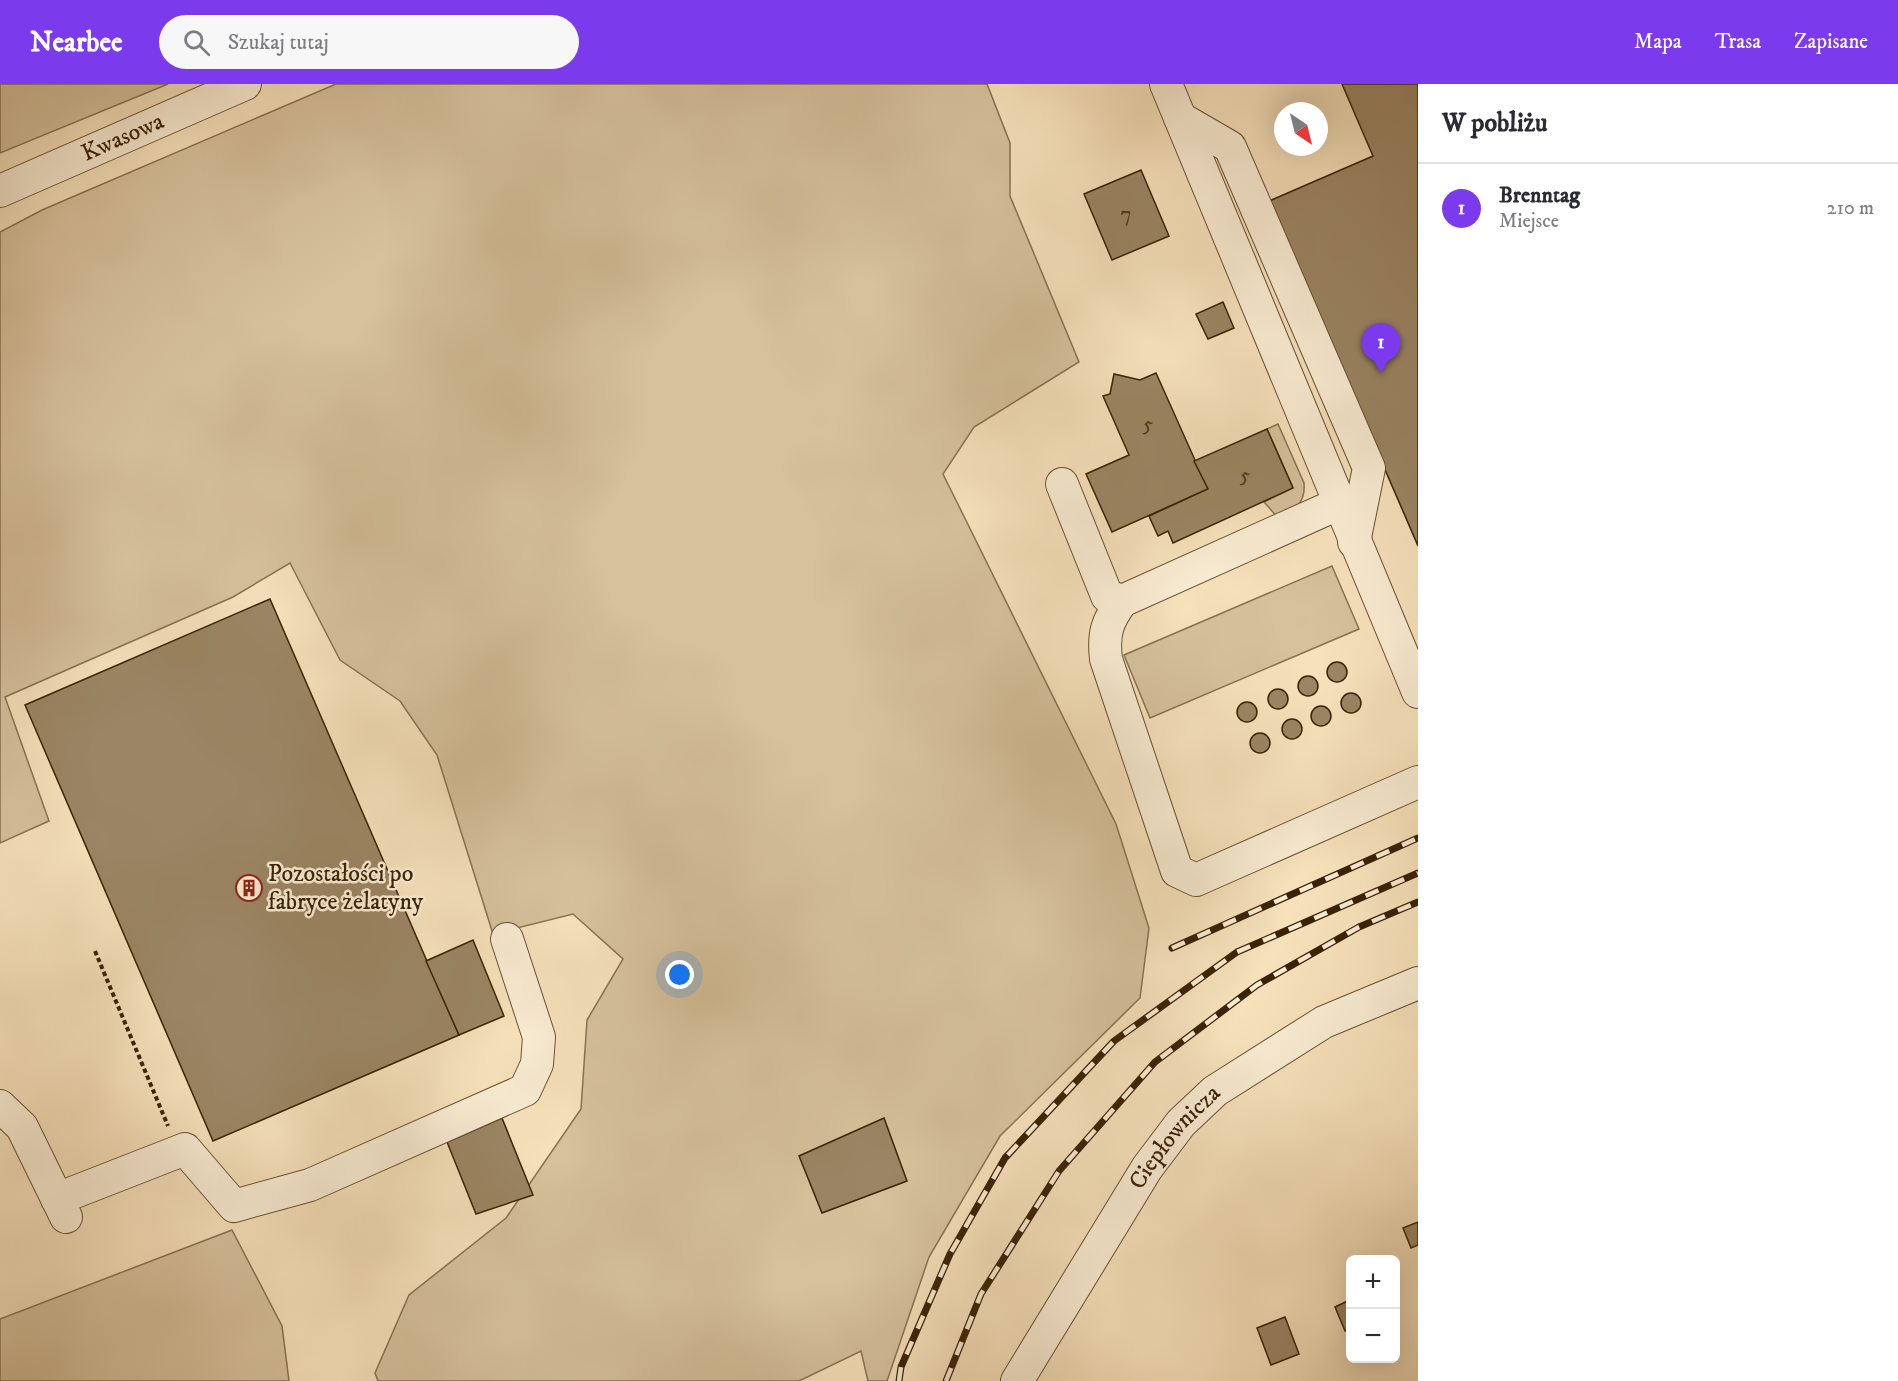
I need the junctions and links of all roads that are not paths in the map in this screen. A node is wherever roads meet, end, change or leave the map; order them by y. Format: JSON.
{"nodes":[{"id":1,"x":245,"y":84,"type":"edge"},
{"id":2,"x":1166,"y":84,"type":"edge"},
{"id":3,"x":1180,"y":118,"type":"junction"},
{"id":4,"x":1,"y":187,"type":"edge"},
{"id":5,"x":1062,"y":484,"type":"dead end"},
{"id":6,"x":1338,"y":504,"type":"junction"},
{"id":7,"x":1354,"y":542,"type":"junction"},
{"id":8,"x":1122,"y":602,"type":"junction"},
{"id":9,"x":1418,"y":692,"type":"edge"},
{"id":10,"x":1418,"y":783,"type":"edge"},
{"id":11,"x":507,"y":939,"type":"dead end"},
{"id":12,"x":1418,"y":983,"type":"edge"},
{"id":13,"x":0,"y":1106,"type":"edge"},
{"id":14,"x":1017,"y":1381,"type":"edge"}],
"edges":[{"from":1,"to":4,"type":"street","name":"Kwasowa"},
{"from":2,"to":3,"type":"street"},
{"from":3,"to":6,"type":"street"},
{"from":3,"to":7,"type":"street"},
{"from":5,"to":8,"type":"street"},
{"from":6,"to":7,"type":"street"},
{"from":6,"to":8,"type":"street"},
{"from":7,"to":9,"type":"street"},
{"from":8,"to":10,"type":"street"},
{"from":11,"to":13,"type":"street"},
{"from":12,"to":14,"type":"street","name":"Ciepłownicza"}]}
